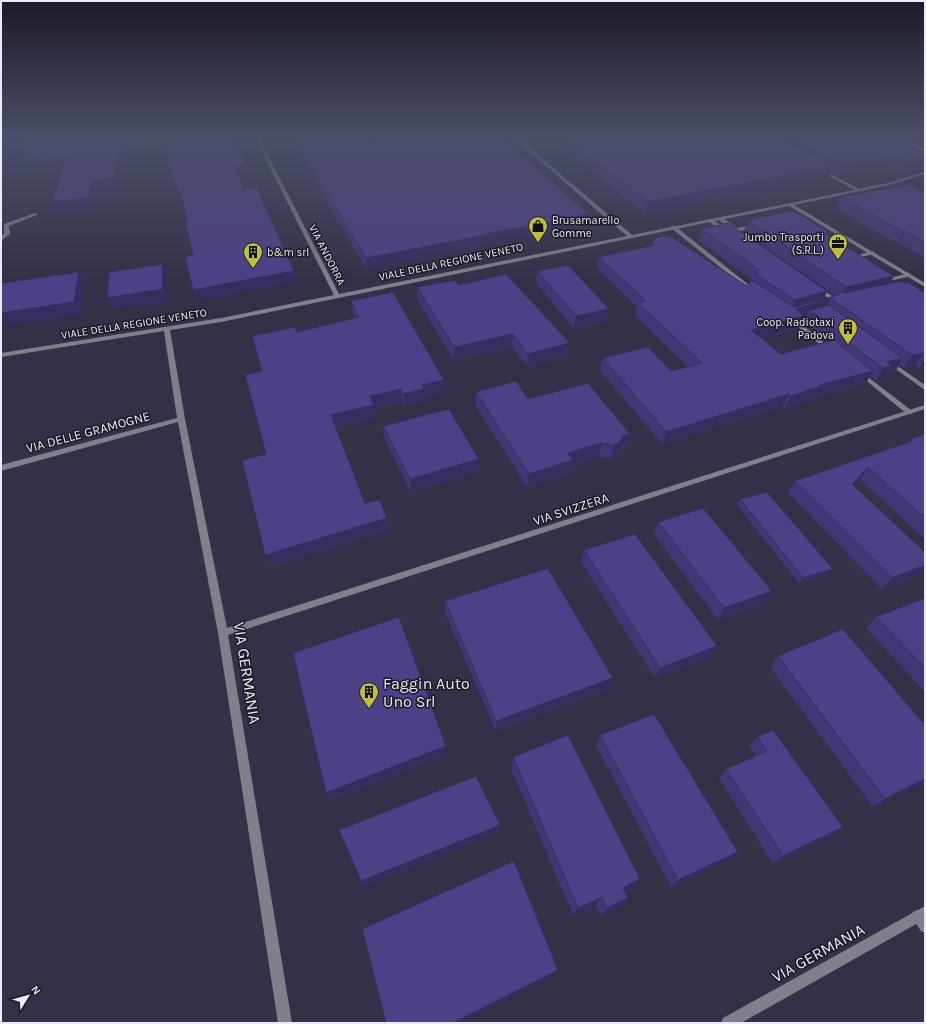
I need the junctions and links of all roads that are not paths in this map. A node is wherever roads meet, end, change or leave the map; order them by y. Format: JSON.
{"nodes":[{"id":1,"x":280,"y":184,"type":"edge"},
{"id":2,"x":569,"y":184,"type":"edge"},
{"id":3,"x":847,"y":184,"type":"edge"},
{"id":4,"x":884,"y":184,"type":"edge"},
{"id":5,"x":857,"y":189,"type":"junction"},
{"id":6,"x":790,"y":204,"type":"junction"},
{"id":7,"x":37,"y":214,"type":"dead end"},
{"id":8,"x":719,"y":218,"type":"junction"},
{"id":9,"x":710,"y":220,"type":"junction"},
{"id":10,"x":764,"y":224,"type":"edge"},
{"id":11,"x":673,"y":227,"type":"junction"},
{"id":12,"x":736,"y":230,"type":"junction"},
{"id":13,"x":630,"y":236,"type":"junction"},
{"id":14,"x":1,"y":239,"type":"edge"},
{"id":15,"x":749,"y":239,"type":"edge"},
{"id":16,"x":743,"y":243,"type":"edge"},
{"id":17,"x":844,"y":253,"type":"edge"},
{"id":18,"x":872,"y":253,"type":"junction"},
{"id":19,"x":851,"y":258,"type":"junction"},
{"id":20,"x":856,"y":261,"type":"edge"},
{"id":21,"x":909,"y":275,"type":"junction"},
{"id":22,"x":880,"y":276,"type":"edge"},
{"id":23,"x":885,"y":280,"type":"junction"},
{"id":24,"x":892,"y":284,"type":"edge"},
{"id":25,"x":813,"y":285,"type":"edge"},
{"id":26,"x":925,"y":285,"type":"edge"},
{"id":27,"x":753,"y":291,"type":"edge"},
{"id":28,"x":812,"y":292,"type":"edge"},
{"id":29,"x":337,"y":296,"type":"junction"},
{"id":30,"x":846,"y":302,"type":"edge"},
{"id":31,"x":830,"y":305,"type":"edge"},
{"id":32,"x":825,"y":314,"type":"edge"},
{"id":33,"x":167,"y":330,"type":"junction"},
{"id":34,"x":836,"y":355,"type":"edge"},
{"id":35,"x":880,"y":355,"type":"edge"},
{"id":36,"x":1,"y":356,"type":"edge"},
{"id":37,"x":854,"y":369,"type":"edge"},
{"id":38,"x":925,"y":388,"type":"edge"},
{"id":39,"x":925,"y":407,"type":"edge"},
{"id":40,"x":909,"y":412,"type":"junction"},
{"id":41,"x":180,"y":419,"type":"junction"},
{"id":42,"x":1,"y":468,"type":"edge"},
{"id":43,"x":224,"y":634,"type":"junction"},
{"id":44,"x":922,"y":918,"type":"edge"},
{"id":45,"x":735,"y":1021,"type":"edge"},
{"id":46,"x":285,"y":1023,"type":"edge"}],
"edges":[{"from":1,"to":29,"type":"street","name":"VIA ANDORRA"},
{"from":2,"to":13,"type":"street"},
{"from":3,"to":5,"type":"street"},
{"from":4,"to":5,"type":"street","name":"VIALE DELLA REGIONE VENETO"},
{"from":5,"to":6,"type":"street","name":"VIALE DELLA REGIONE VENETO"},
{"from":6,"to":8,"type":"street","name":"VIALE DELLA REGIONE VENETO"},
{"from":6,"to":18,"type":"street"},
{"from":7,"to":14,"type":"street"},
{"from":8,"to":9,"type":"street","name":"VIALE DELLA REGIONE VENETO"},
{"from":8,"to":12,"type":"street"},
{"from":9,"to":11,"type":"street","name":"VIALE DELLA REGIONE VENETO"},
{"from":9,"to":16,"type":"street"},
{"from":10,"to":12,"type":"street"},
{"from":11,"to":13,"type":"street","name":"VIALE DELLA REGIONE VENETO"},
{"from":11,"to":27,"type":"street"},
{"from":12,"to":15,"type":"street"},
{"from":13,"to":29,"type":"street","name":"VIALE DELLA REGIONE VENETO"},
{"from":17,"to":19,"type":"street"},
{"from":18,"to":19,"type":"street"},
{"from":18,"to":21,"type":"street"},
{"from":19,"to":20,"type":"street"},
{"from":21,"to":23,"type":"street"},
{"from":21,"to":26,"type":"street"},
{"from":22,"to":23,"type":"street"},
{"from":23,"to":24,"type":"street"},
{"from":25,"to":30,"type":"street"},
{"from":28,"to":31,"type":"street"},
{"from":29,"to":33,"type":"street","name":"VIALE DELLA REGIONE VENETO"},
{"from":32,"to":34,"type":"street"},
{"from":33,"to":36,"type":"street","name":"VIALE DELLA REGIONE VENETO"},
{"from":33,"to":41,"type":"street","name":"VIA GERMANIA"},
{"from":35,"to":38,"type":"street"},
{"from":37,"to":40,"type":"street"},
{"from":39,"to":40,"type":"street","name":"VIA SVIZZERA"},
{"from":40,"to":43,"type":"street","name":"VIA SVIZZERA"},
{"from":41,"to":42,"type":"street","name":"VIA DELLE GRAMOGNE"},
{"from":41,"to":43,"type":"street","name":"VIA GERMANIA"},
{"from":43,"to":46,"type":"street","name":"VIA GERMANIA"},
{"from":44,"to":45,"type":"street","name":"VIA GERMANIA"}]}
